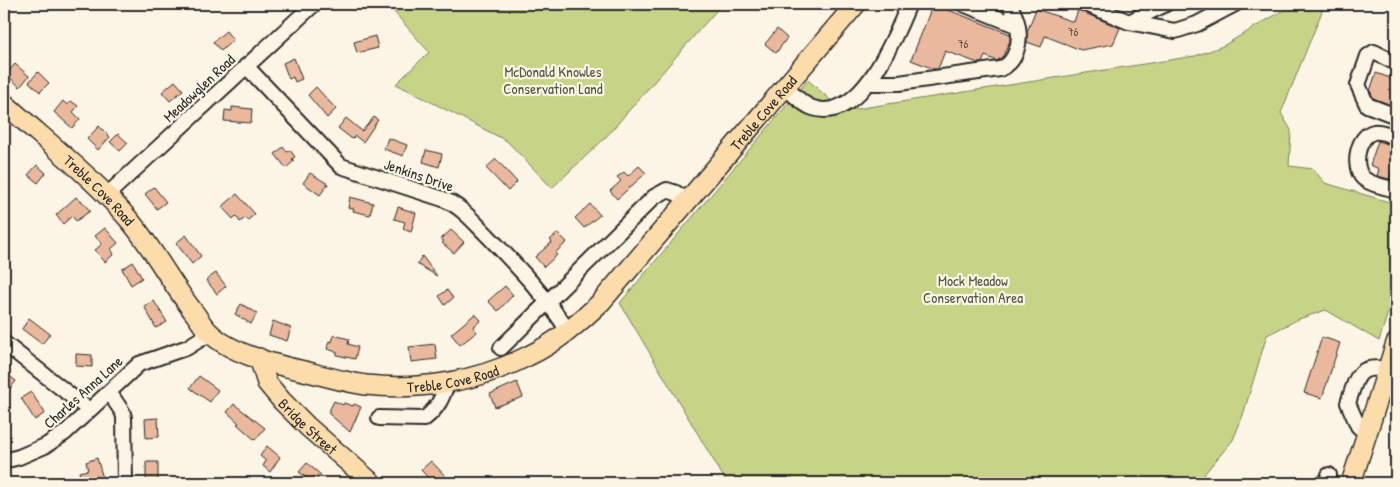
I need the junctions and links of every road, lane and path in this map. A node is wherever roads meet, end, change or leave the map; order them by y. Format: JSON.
{"nodes":[{"id":1,"x":314,"y":4,"type":"edge"},
{"id":2,"x":856,"y":4,"type":"edge"},
{"id":3,"x":909,"y":4,"type":"edge"},
{"id":4,"x":963,"y":4,"type":"edge"},
{"id":5,"x":1009,"y":4,"type":"edge"},
{"id":6,"x":1086,"y":4,"type":"edge"},
{"id":7,"x":1166,"y":4,"type":"edge"},
{"id":8,"x":1235,"y":4,"type":"edge"},
{"id":9,"x":1129,"y":22,"type":"junction"},
{"id":10,"x":1018,"y":26,"type":"junction"},
{"id":11,"x":1396,"y":63,"type":"edge"},
{"id":12,"x":246,"y":66,"type":"junction"},
{"id":13,"x":868,"y":83,"type":"junction"},
{"id":14,"x":785,"y":87,"type":"junction"},
{"id":15,"x":4,"y":103,"type":"edge"},
{"id":16,"x":1396,"y":116,"type":"edge"},
{"id":17,"x":1396,"y":138,"type":"edge"},
{"id":18,"x":1396,"y":190,"type":"edge"},
{"id":19,"x":107,"y":195,"type":"junction"},
{"id":20,"x":688,"y":201,"type":"junction"},
{"id":21,"x":549,"y":303,"type":"junction"},
{"id":22,"x":568,"y":331,"type":"junction"},
{"id":23,"x":210,"y":333,"type":"junction"},
{"id":24,"x":4,"y":343,"type":"edge"},
{"id":25,"x":1396,"y":343,"type":"edge"},
{"id":26,"x":501,"y":348,"type":"dead end"},
{"id":27,"x":259,"y":358,"type":"junction"},
{"id":28,"x":1392,"y":369,"type":"edge"},
{"id":29,"x":447,"y":382,"type":"junction"},
{"id":30,"x":109,"y":392,"type":"junction"},
{"id":31,"x":89,"y":410,"type":"junction"},
{"id":32,"x":379,"y":418,"type":"dead end"},
{"id":33,"x":1367,"y":434,"type":"junction"},
{"id":34,"x":4,"y":461,"type":"edge"},
{"id":35,"x":125,"y":483,"type":"edge"},
{"id":36,"x":372,"y":483,"type":"edge"},
{"id":37,"x":1351,"y":483,"type":"edge"}],
"edges":[{"from":1,"to":12,"type":"street","name":"Meadowglen Road"},
{"from":2,"to":14,"type":"main road","name":"Treble Cove Road"},
{"from":3,"to":13,"type":"street"},
{"from":4,"to":10,"type":"street"},
{"from":5,"to":10,"type":"street"},
{"from":6,"to":9,"type":"street"},
{"from":7,"to":9,"type":"street"},
{"from":8,"to":9,"type":"street"},
{"from":10,"to":13,"type":"street"},
{"from":11,"to":16,"type":"street"},
{"from":12,"to":19,"type":"street","name":"Meadowglen Road"},
{"from":12,"to":21,"type":"street","name":"Jenkins Drive"},
{"from":13,"to":14,"type":"street"},
{"from":14,"to":20,"type":"main road","name":"Treble Cove Road"},
{"from":15,"to":19,"type":"main road","name":"Treble Cove Road"},
{"from":17,"to":18,"type":"street"},
{"from":19,"to":23,"type":"main road","name":"Treble Cove Road"},
{"from":20,"to":21,"type":"street"},
{"from":20,"to":22,"type":"main road","name":"Treble Cove Road"},
{"from":21,"to":22,"type":"street","name":"Jenkins Drive"},
{"from":21,"to":26,"type":"street"},
{"from":22,"to":29,"type":"main road","name":"Treble Cove Road"},
{"from":23,"to":27,"type":"main road","name":"Treble Cove Road"},
{"from":23,"to":30,"type":"street","name":"Charles Anna Lane"},
{"from":24,"to":31,"type":"street"},
{"from":25,"to":28,"type":"main road"},
{"from":27,"to":29,"type":"main road","name":"Treble Cove Road"},
{"from":27,"to":36,"type":"main road","name":"Bridge Street"},
{"from":28,"to":33,"type":"main road"},
{"from":28,"to":33,"type":"street"},
{"from":29,"to":32,"type":"street"},
{"from":30,"to":31,"type":"street","name":"Charles Anna Lane"},
{"from":30,"to":35,"type":"street"},
{"from":31,"to":34,"type":"street","name":"Charles Anna Lane"},
{"from":33,"to":37,"type":"main road"}]}
